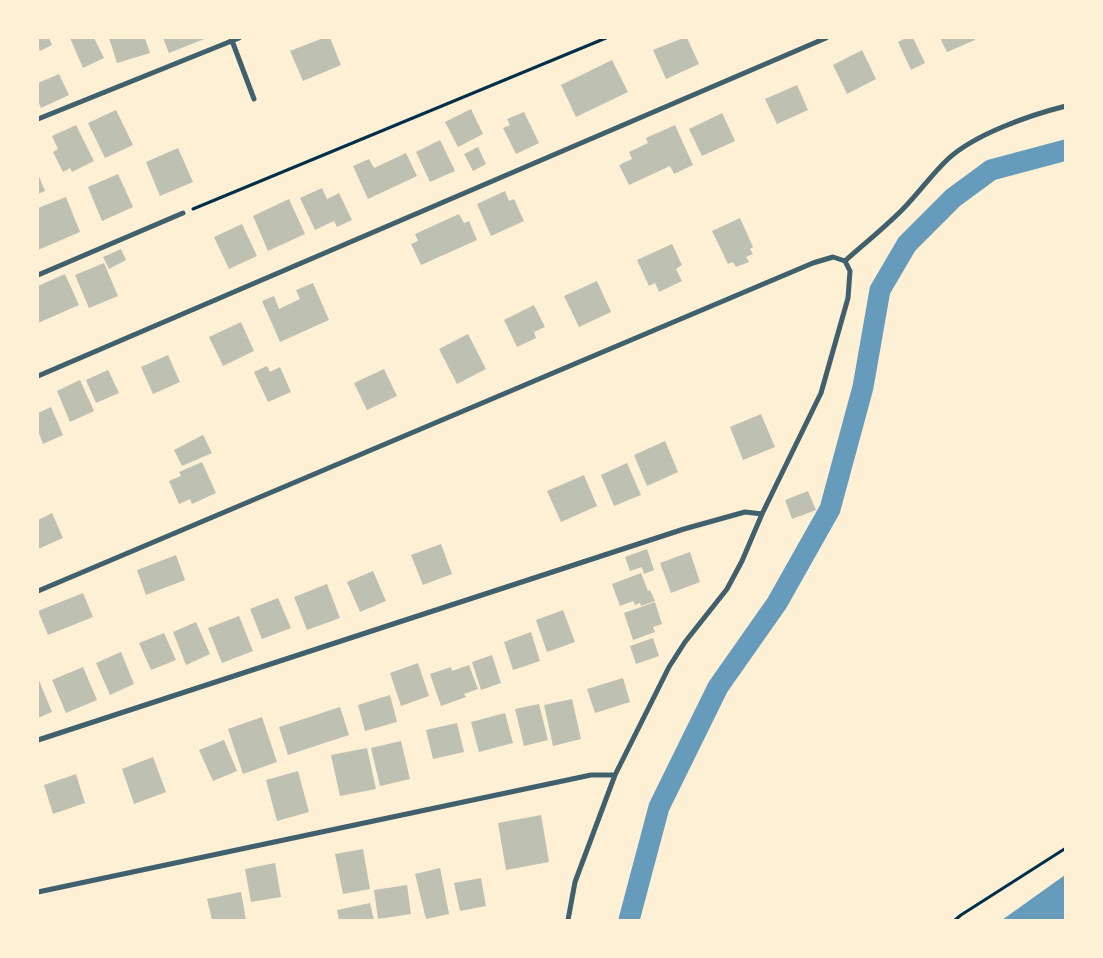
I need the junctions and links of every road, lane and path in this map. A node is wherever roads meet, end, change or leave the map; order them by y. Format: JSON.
{"nodes":[{"id":1,"x":239,"y":38,"type":"edge"},
{"id":2,"x":606,"y":38,"type":"edge"},
{"id":3,"x":826,"y":38,"type":"edge"},
{"id":4,"x":231,"y":39,"type":"edge"},
{"id":5,"x":254,"y":99,"type":"dead end"},
{"id":6,"x":1066,"y":106,"type":"edge"},
{"id":7,"x":38,"y":119,"type":"edge"},
{"id":8,"x":183,"y":213,"type":"joint"},
{"id":9,"x":845,"y":260,"type":"junction"},
{"id":10,"x":38,"y":275,"type":"edge"},
{"id":11,"x":38,"y":376,"type":"edge"},
{"id":12,"x":762,"y":514,"type":"junction"},
{"id":13,"x":38,"y":591,"type":"edge"},
{"id":14,"x":38,"y":740,"type":"edge"},
{"id":15,"x":615,"y":775,"type":"junction"},
{"id":16,"x":1066,"y":848,"type":"edge"},
{"id":17,"x":38,"y":892,"type":"edge"},
{"id":18,"x":568,"y":920,"type":"edge"},
{"id":19,"x":955,"y":920,"type":"edge"}],
"edges":[{"from":1,"to":4,"type":"street"},
{"from":2,"to":8,"type":"path"},
{"from":3,"to":11,"type":"street"},
{"from":4,"to":5,"type":"street"},
{"from":4,"to":7,"type":"street"},
{"from":6,"to":9,"type":"street"},
{"from":8,"to":10,"type":"street"},
{"from":9,"to":12,"type":"street"},
{"from":9,"to":13,"type":"street"},
{"from":12,"to":14,"type":"street"},
{"from":12,"to":15,"type":"street"},
{"from":15,"to":17,"type":"street"},
{"from":15,"to":18,"type":"street"},
{"from":16,"to":19,"type":"path"}]}
